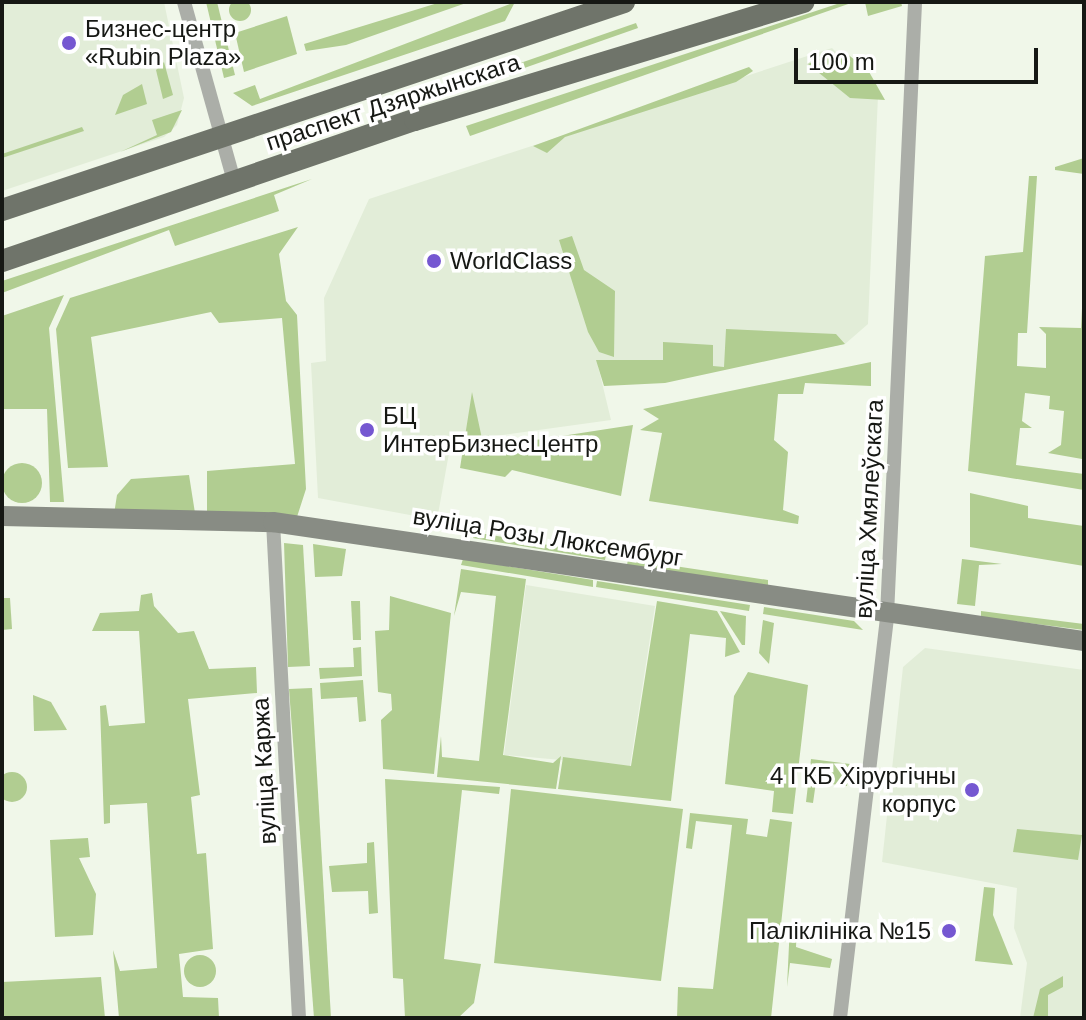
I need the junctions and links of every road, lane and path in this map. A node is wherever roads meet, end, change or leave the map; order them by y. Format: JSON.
{"nodes":[{"id":1,"x":184,"y":2,"type":"edge"},
{"id":2,"x":624,"y":2,"type":"edge"},
{"id":3,"x":803,"y":2,"type":"edge"},
{"id":4,"x":915,"y":2,"type":"edge"},
{"id":5,"x":219,"y":137,"type":"junction"},
{"id":6,"x":234,"y":181,"type":"junction"},
{"id":7,"x":2,"y":210,"type":"edge"},
{"id":8,"x":2,"y":261,"type":"edge"},
{"id":9,"x":2,"y":516,"type":"edge"},
{"id":10,"x":273,"y":522,"type":"junction"},
{"id":11,"x":887,"y":615,"type":"junction"},
{"id":12,"x":1084,"y":641,"type":"edge"},
{"id":13,"x":299,"y":1018,"type":"edge"},
{"id":14,"x":840,"y":1018,"type":"edge"}],
"edges":[{"from":1,"to":5,"type":"street"},
{"from":2,"to":5,"type":"main road","name":"праспект Дзяржынскага"},
{"from":3,"to":6,"type":"main road","name":"праспект Дзяржынскага"},
{"from":4,"to":11,"type":"street","name":"вуліца Хмялеўскага"},
{"from":5,"to":6,"type":"street"},
{"from":5,"to":7,"type":"main road","name":"праспект Дзяржынскага"},
{"from":6,"to":8,"type":"main road","name":"праспект Дзяржынскага"},
{"from":9,"to":10,"type":"street","name":"вуліца Розы Люксембург"},
{"from":10,"to":11,"type":"street","name":"вуліца Розы Люксембург"},
{"from":10,"to":13,"type":"street","name":"вуліца Каржа"},
{"from":11,"to":12,"type":"street","name":"вуліца Розы Люксембург"},
{"from":11,"to":14,"type":"street","name":"вуліца Хмялеўскага"}]}
